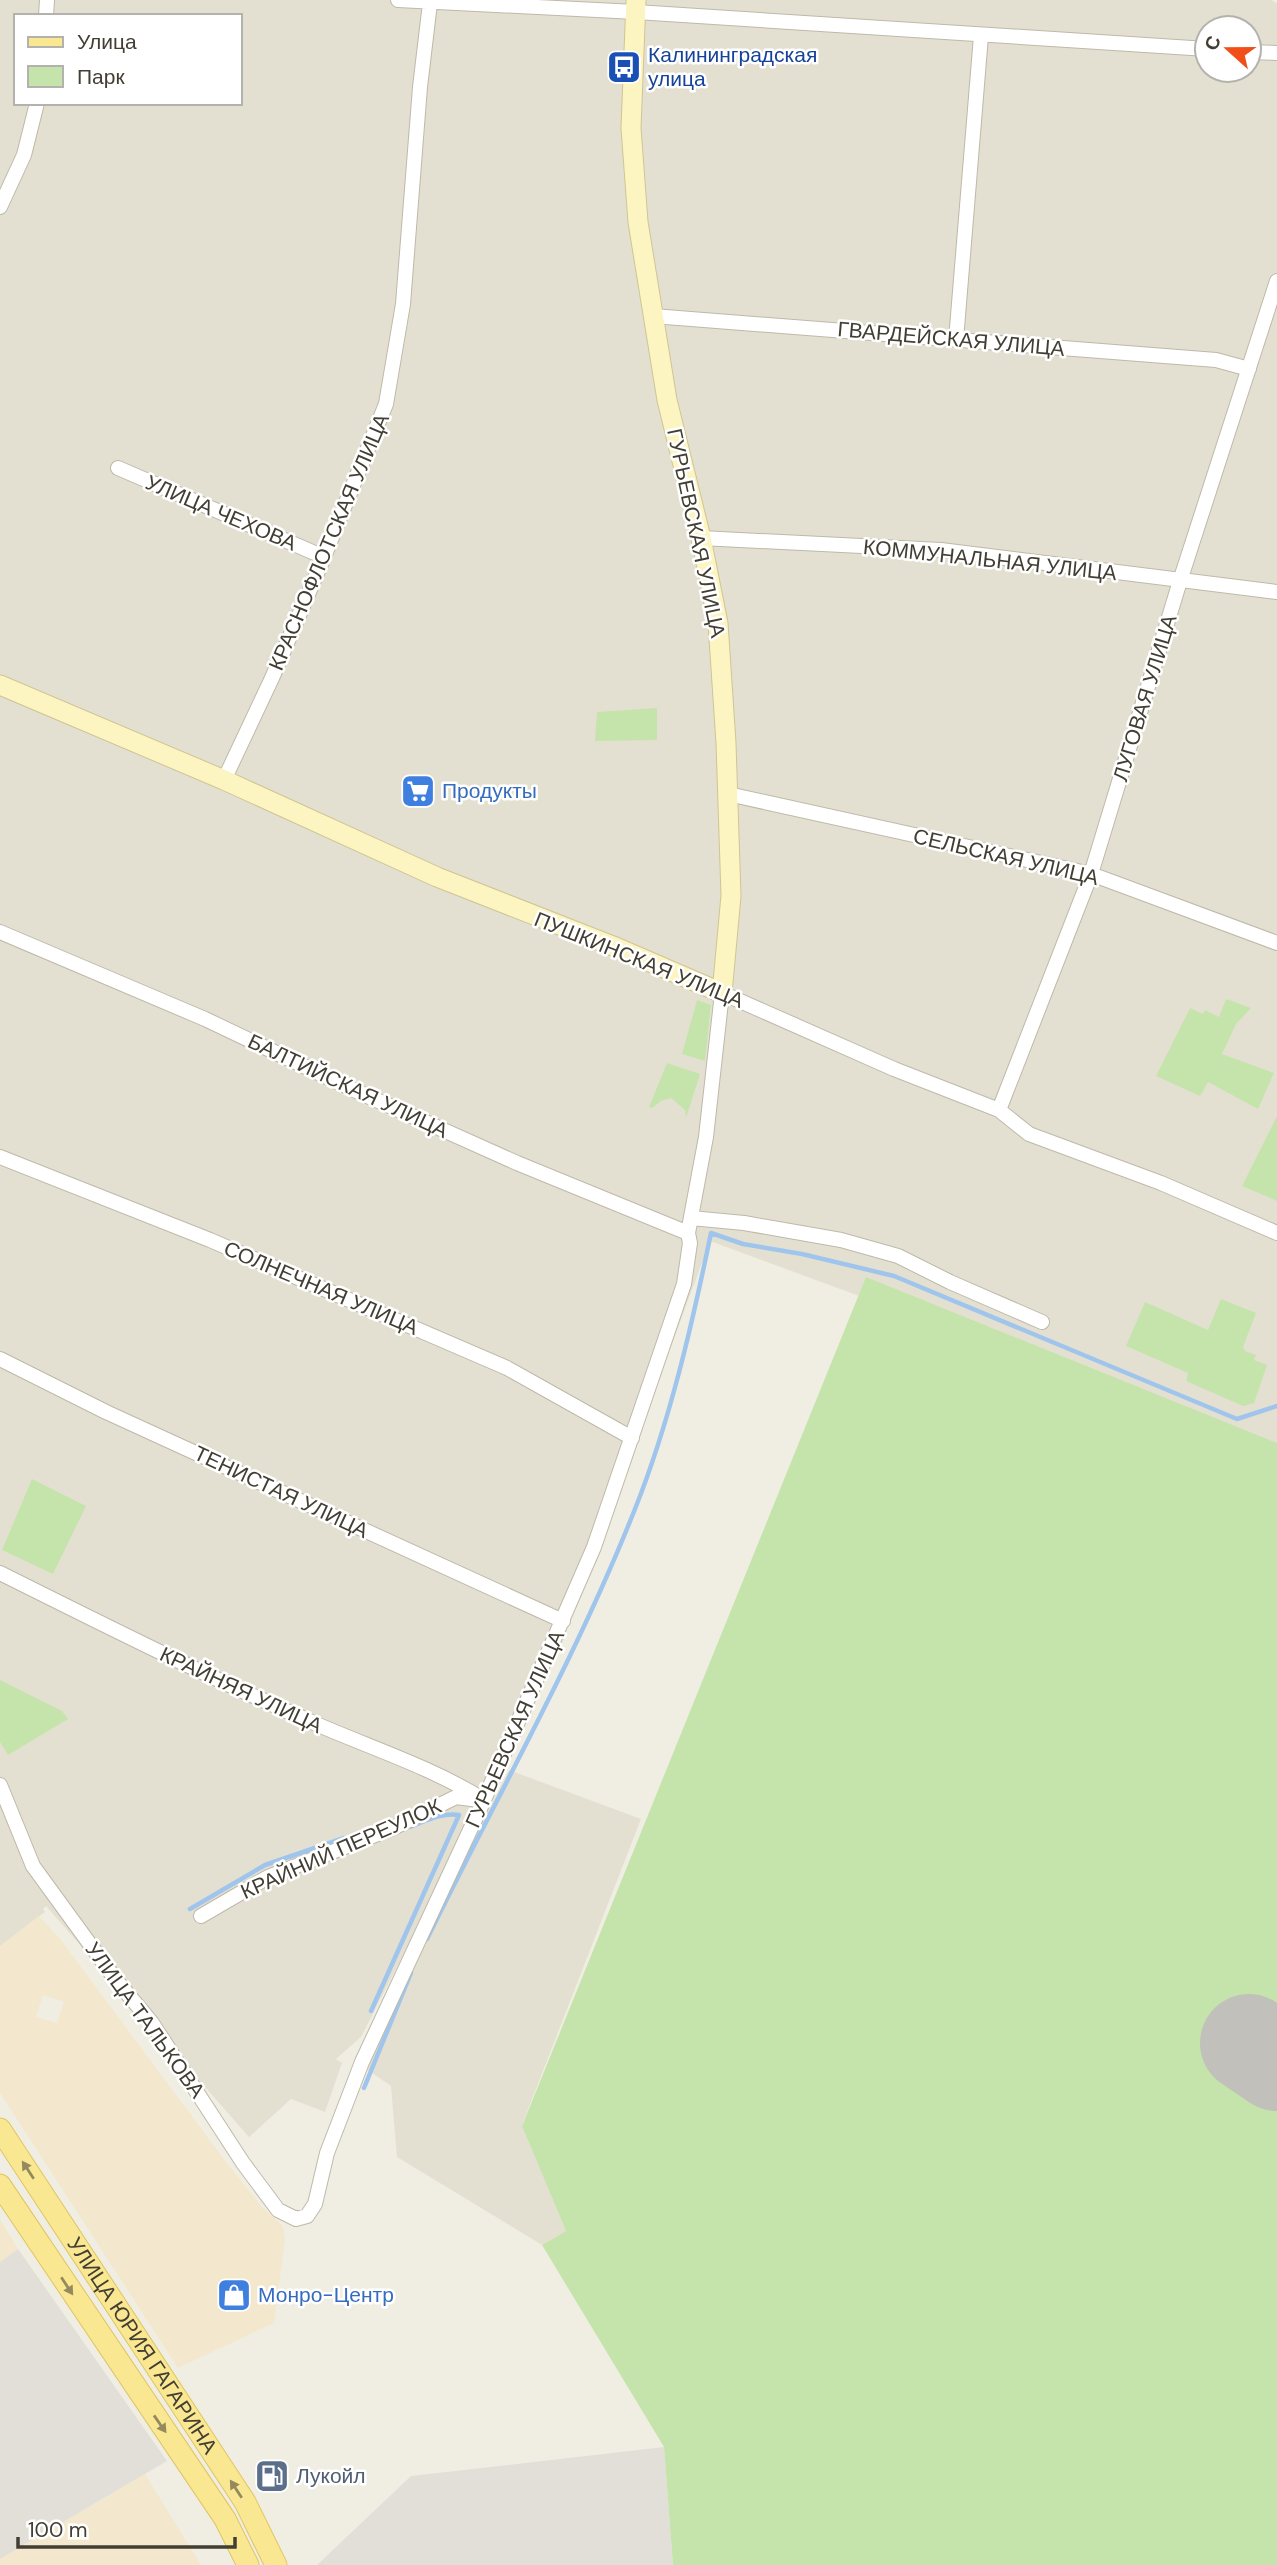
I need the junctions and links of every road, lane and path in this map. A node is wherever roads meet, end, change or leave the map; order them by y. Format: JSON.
{"nodes":[{"id":1,"x":398,"y":0,"type":"edge"},
{"id":2,"x":430,"y":3,"type":"junction"},
{"id":3,"x":636,"y":6,"type":"edge"},
{"id":4,"x":981,"y":36,"type":"junction"},
{"id":5,"x":1193,"y":48,"type":"edge"},
{"id":6,"x":36,"y":105,"type":"edge"},
{"id":7,"x":0,"y":207,"type":"edge"},
{"id":8,"x":1277,"y":281,"type":"edge"},
{"id":9,"x":653,"y":316,"type":"junction"},
{"id":10,"x":956,"y":340,"type":"junction"},
{"id":11,"x":1249,"y":369,"type":"junction"},
{"id":12,"x":118,"y":468,"type":"dead end"},
{"id":13,"x":701,"y":538,"type":"junction"},
{"id":14,"x":324,"y":556,"type":"junction"},
{"id":15,"x":1180,"y":581,"type":"junction"},
{"id":16,"x":1277,"y":592,"type":"edge"},
{"id":17,"x":0,"y":685,"type":"edge"},
{"id":18,"x":224,"y":780,"type":"junction"},
{"id":19,"x":728,"y":793,"type":"junction"},
{"id":20,"x":1091,"y":874,"type":"junction"},
{"id":21,"x":0,"y":932,"type":"edge"},
{"id":22,"x":1277,"y":943,"type":"edge"},
{"id":23,"x":722,"y":993,"type":"junction"},
{"id":24,"x":999,"y":1110,"type":"junction"},
{"id":25,"x":0,"y":1157,"type":"edge"},
{"id":26,"x":691,"y":1218,"type":"junction"},
{"id":27,"x":1277,"y":1233,"type":"edge"},
{"id":28,"x":689,"y":1238,"type":"junction"},
{"id":29,"x":1042,"y":1322,"type":"dead end"},
{"id":30,"x":0,"y":1359,"type":"edge"},
{"id":31,"x":632,"y":1438,"type":"junction"},
{"id":32,"x":0,"y":1573,"type":"edge"},
{"id":33,"x":563,"y":1621,"type":"junction"},
{"id":34,"x":0,"y":1785,"type":"edge"},
{"id":35,"x":484,"y":1800,"type":"junction"},
{"id":36,"x":201,"y":1916,"type":"dead end"},
{"id":37,"x":0,"y":2129,"type":"edge"},
{"id":38,"x":0,"y":2185,"type":"edge"},
{"id":39,"x":315,"y":2204,"type":"joint"},
{"id":40,"x":248,"y":2565,"type":"edge"},
{"id":41,"x":276,"y":2565,"type":"edge"}],
"edges":[{"from":1,"to":2,"type":"street"},
{"from":2,"to":3,"type":"street"},
{"from":2,"to":14,"type":"street","name":"КРАСНОФЛОТСКАЯ УЛИЦА"},
{"from":3,"to":4,"type":"street"},
{"from":3,"to":9,"type":"street","name":"ГУРЬЕВСКАЯ УЛИЦА"},
{"from":4,"to":5,"type":"street"},
{"from":4,"to":10,"type":"street"},
{"from":6,"to":7,"type":"street"},
{"from":8,"to":11,"type":"street","name":"ЛУГОВАЯ УЛИЦА"},
{"from":9,"to":10,"type":"street","name":"ГВАРДЕЙСКАЯ УЛИЦА"},
{"from":9,"to":13,"type":"street","name":"ГУРЬЕВСКАЯ УЛИЦА"},
{"from":10,"to":11,"type":"street","name":"ГВАРДЕЙСКАЯ УЛИЦА"},
{"from":11,"to":15,"type":"street","name":"ЛУГОВАЯ УЛИЦА"},
{"from":12,"to":14,"type":"street","name":"УЛИЦА ЧЕХОВА"},
{"from":13,"to":15,"type":"street","name":"КОММУНАЛЬНАЯ УЛИЦА"},
{"from":13,"to":19,"type":"street","name":"ГУРЬЕВСКАЯ УЛИЦА"},
{"from":14,"to":18,"type":"street","name":"КРАСНОФЛОТСКАЯ УЛИЦА"},
{"from":15,"to":16,"type":"street","name":"КОММУНАЛЬНАЯ УЛИЦА"},
{"from":15,"to":20,"type":"street","name":"ЛУГОВАЯ УЛИЦА"},
{"from":17,"to":18,"type":"street","name":"ПУШКИНСКАЯ УЛИЦА"},
{"from":18,"to":23,"type":"street","name":"ПУШКИНСКАЯ УЛИЦА"},
{"from":19,"to":20,"type":"street","name":"СЕЛЬСКАЯ УЛИЦА"},
{"from":19,"to":23,"type":"street","name":"ГУРЬЕВСКАЯ УЛИЦА"},
{"from":20,"to":22,"type":"street","name":"СЕЛЬСКАЯ УЛИЦА"},
{"from":20,"to":24,"type":"street","name":"ЛУГОВАЯ УЛИЦА"},
{"from":21,"to":28,"type":"street","name":"БАЛТИЙСКАЯ УЛИЦА"},
{"from":23,"to":24,"type":"street","name":"ПУШКИНСКАЯ УЛИЦА"},
{"from":23,"to":26,"type":"street","name":"ГУРЬЕВСКАЯ УЛИЦА"},
{"from":24,"to":27,"type":"street","name":"ПУШКИНСКАЯ УЛИЦА"},
{"from":25,"to":31,"type":"street","name":"СОЛНЕЧНАЯ УЛИЦА"},
{"from":26,"to":28,"type":"street","name":"ГУРЬЕВСКАЯ УЛИЦА"},
{"from":26,"to":29,"type":"street"},
{"from":28,"to":31,"type":"street","name":"ГУРЬЕВСКАЯ УЛИЦА"},
{"from":30,"to":33,"type":"street","name":"ТЕНИСТАЯ УЛИЦА"},
{"from":31,"to":33,"type":"street","name":"ГУРЬЕВСКАЯ УЛИЦА"},
{"from":32,"to":35,"type":"street","name":"КРАЙНЯЯ УЛИЦА"},
{"from":33,"to":35,"type":"street","name":"ГУРЬЕВСКАЯ УЛИЦА"},
{"from":34,"to":39,"type":"street","name":"УЛИЦА ТАЛЬКОВА"},
{"from":35,"to":36,"type":"street","name":"КРАЙНИЙ ПЕРЕУЛОК"},
{"from":35,"to":39,"type":"street","name":"ГУРЬЕВСКАЯ УЛИЦА"},
{"from":41,"to":37,"type":"main road","name":"УЛИЦА ЮРИЯ ГАГАРИНА","one_way":true},
{"from":38,"to":40,"type":"main road","name":"УЛИЦА ЮРИЯ ГАГАРИНА","one_way":true}]}
